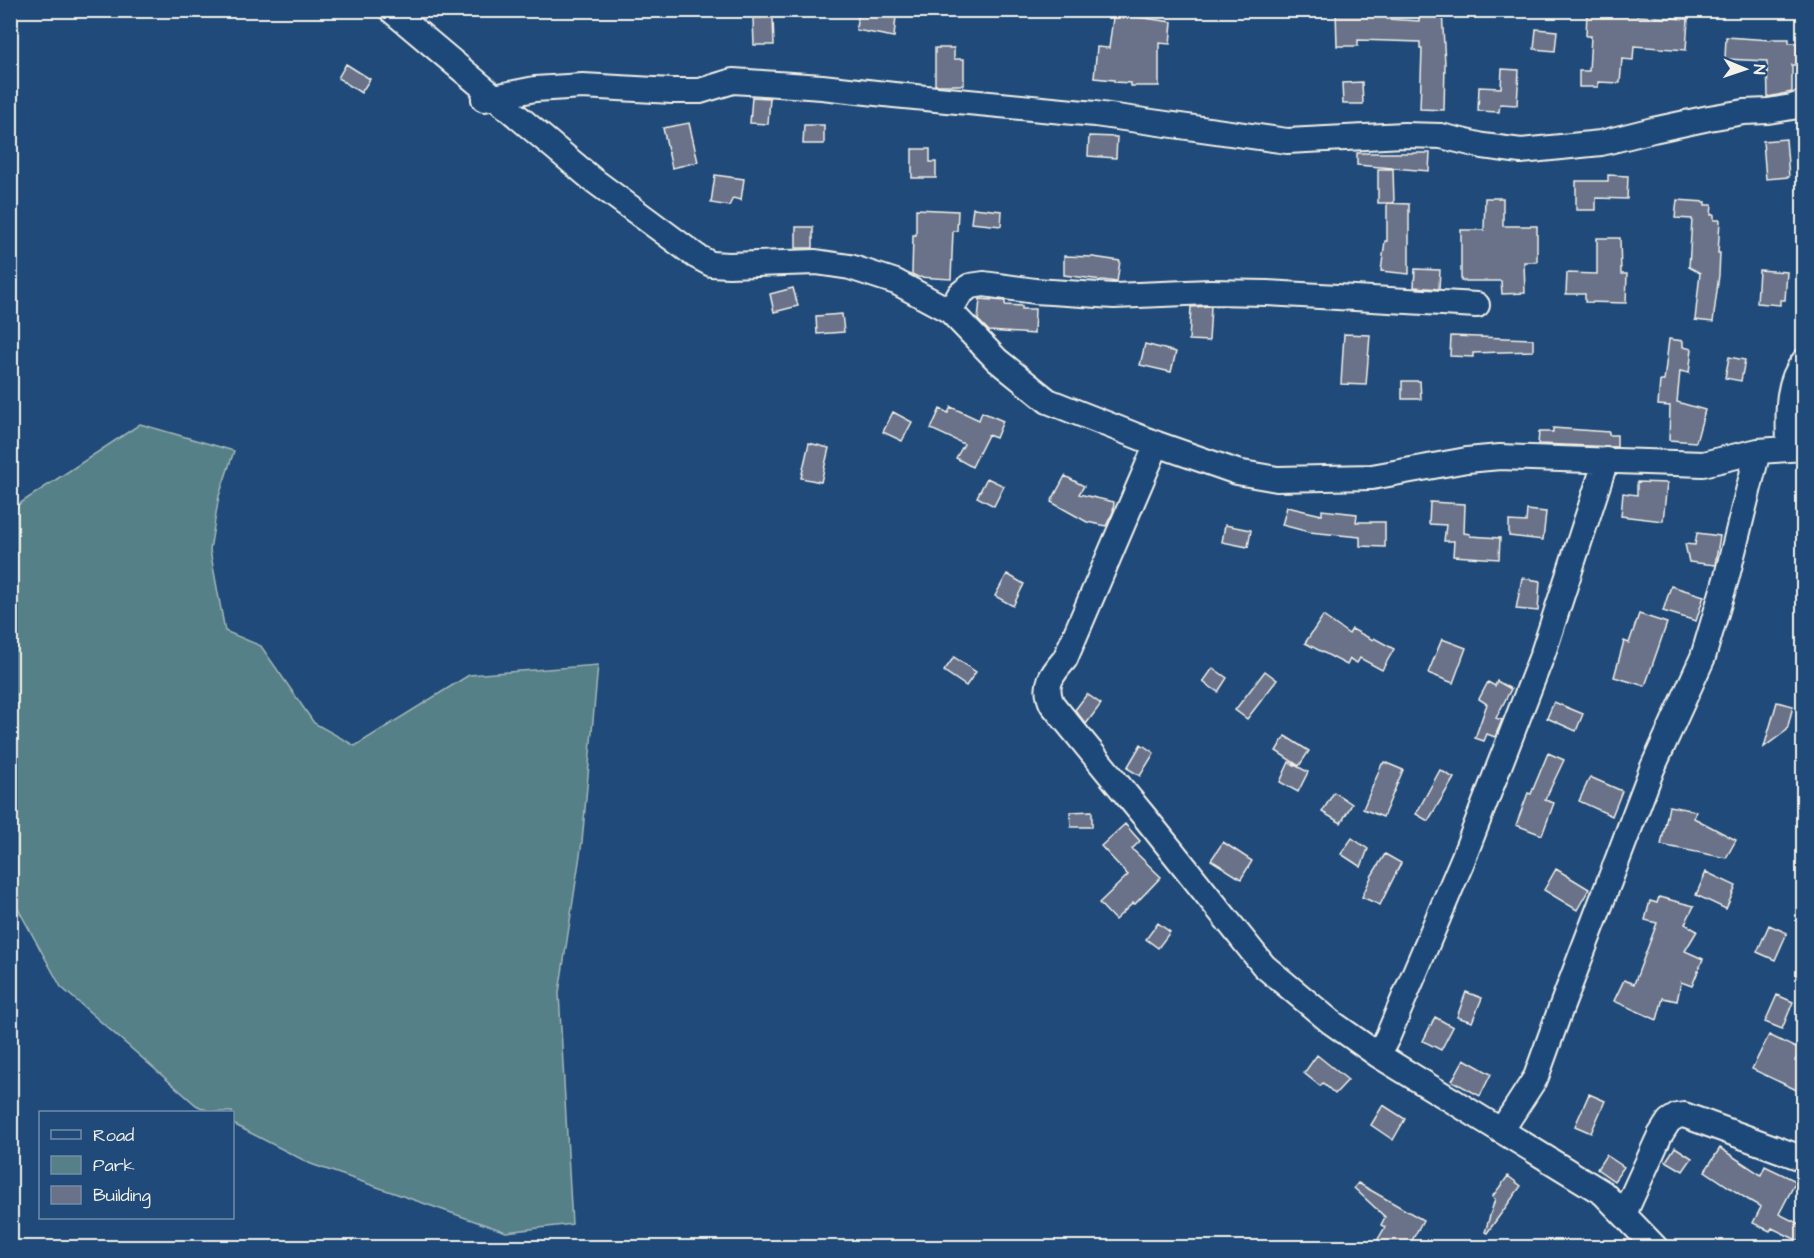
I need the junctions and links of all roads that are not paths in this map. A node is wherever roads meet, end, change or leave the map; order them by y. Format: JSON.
{"nodes":[{"id":1,"x":391,"y":10,"type":"edge"},
{"id":2,"x":487,"y":98,"type":"junction"},
{"id":3,"x":1803,"y":103,"type":"edge"},
{"id":4,"x":1477,"y":304,"type":"dead end"},
{"id":5,"x":950,"y":311,"type":"junction"},
{"id":6,"x":1803,"y":361,"type":"edge"},
{"id":7,"x":1157,"y":444,"type":"junction"},
{"id":8,"x":1796,"y":449,"type":"edge"},
{"id":9,"x":1758,"y":451,"type":"junction"},
{"id":10,"x":1606,"y":460,"type":"junction"},
{"id":11,"x":1378,"y":1055,"type":"junction"},
{"id":12,"x":1501,"y":1131,"type":"junction"},
{"id":13,"x":1803,"y":1159,"type":"edge"},
{"id":14,"x":1624,"y":1214,"type":"junction"},
{"id":15,"x":1656,"y":1248,"type":"edge"}],
"edges":[{"from":1,"to":2,"type":"street"},
{"from":2,"to":3,"type":"street"},
{"from":2,"to":5,"type":"street"},
{"from":4,"to":5,"type":"street"},
{"from":5,"to":7,"type":"street"},
{"from":6,"to":8,"type":"street"},
{"from":7,"to":10,"type":"street"},
{"from":7,"to":11,"type":"street"},
{"from":8,"to":9,"type":"street"},
{"from":9,"to":10,"type":"street"},
{"from":9,"to":12,"type":"street"},
{"from":10,"to":11,"type":"street"},
{"from":11,"to":12,"type":"street"},
{"from":12,"to":14,"type":"street"},
{"from":13,"to":14,"type":"street"},
{"from":14,"to":15,"type":"street"}]}
